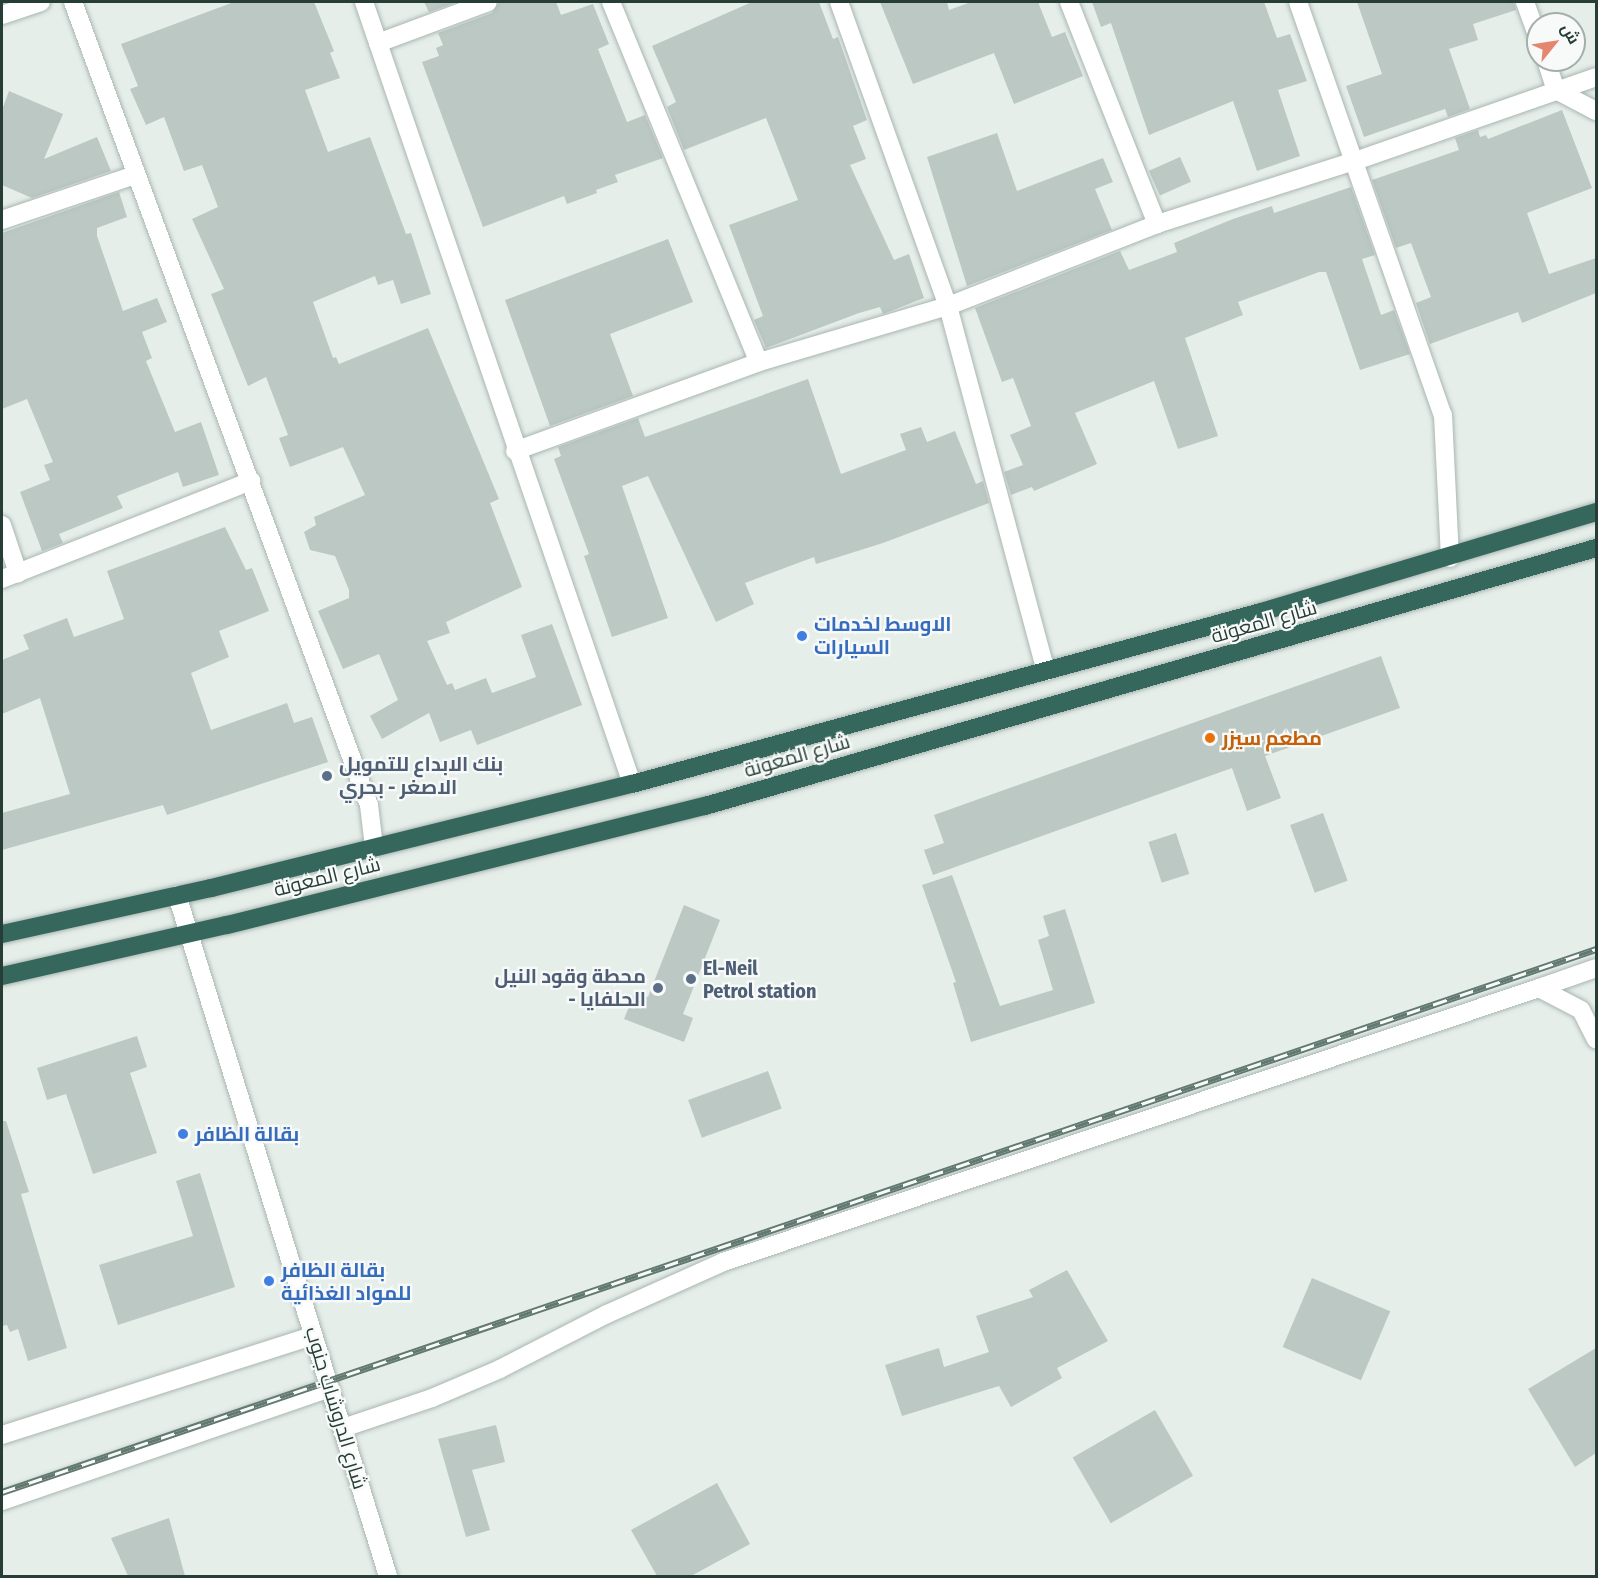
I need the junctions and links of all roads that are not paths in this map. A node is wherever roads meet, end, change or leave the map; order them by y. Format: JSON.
{"nodes":[{"id":1,"x":41,"y":2,"type":"edge"},
{"id":2,"x":73,"y":2,"type":"edge"},
{"id":3,"x":364,"y":2,"type":"edge"},
{"id":4,"x":488,"y":2,"type":"edge"},
{"id":5,"x":611,"y":2,"type":"edge"},
{"id":6,"x":840,"y":2,"type":"edge"},
{"id":7,"x":1069,"y":2,"type":"edge"},
{"id":8,"x":1298,"y":2,"type":"edge"},
{"id":9,"x":2,"y":15,"type":"edge"},
{"id":10,"x":378,"y":43,"type":"junction"},
{"id":11,"x":1549,"y":72,"type":"edge"},
{"id":12,"x":1596,"y":77,"type":"edge"},
{"id":13,"x":1556,"y":90,"type":"junction"},
{"id":14,"x":1596,"y":111,"type":"edge"},
{"id":15,"x":1355,"y":161,"type":"junction"},
{"id":16,"x":135,"y":175,"type":"junction"},
{"id":17,"x":2,"y":220,"type":"edge"},
{"id":18,"x":1157,"y":224,"type":"junction"},
{"id":19,"x":948,"y":306,"type":"junction"},
{"id":20,"x":759,"y":363,"type":"junction"},
{"id":21,"x":515,"y":451,"type":"junction"},
{"id":22,"x":251,"y":481,"type":"junction"},
{"id":23,"x":1596,"y":512,"type":"edge"},
{"id":24,"x":2,"y":525,"type":"edge"},
{"id":25,"x":1596,"y":548,"type":"edge"},
{"id":26,"x":1450,"y":558,"type":"junction"},
{"id":27,"x":10,"y":576,"type":"edge"},
{"id":28,"x":1046,"y":671,"type":"junction"},
{"id":29,"x":632,"y":784,"type":"junction"},
{"id":30,"x":374,"y":847,"type":"junction"},
{"id":31,"x":177,"y":896,"type":"junction"},
{"id":32,"x":186,"y":932,"type":"junction"},
{"id":33,"x":2,"y":934,"type":"edge"},
{"id":34,"x":1596,"y":968,"type":"edge"},
{"id":35,"x":2,"y":976,"type":"edge"},
{"id":36,"x":1539,"y":988,"type":"junction"},
{"id":37,"x":1596,"y":1039,"type":"edge"},
{"id":38,"x":313,"y":1336,"type":"junction"},
{"id":39,"x":330,"y":1388,"type":"junction"},
{"id":40,"x":343,"y":1428,"type":"junction"},
{"id":41,"x":2,"y":1435,"type":"edge"},
{"id":42,"x":2,"y":1501,"type":"edge"},
{"id":43,"x":388,"y":1576,"type":"edge"}],
"edges":[{"from":1,"to":9,"type":"street"},
{"from":2,"to":16,"type":"street"},
{"from":3,"to":10,"type":"street"},
{"from":4,"to":10,"type":"street"},
{"from":5,"to":20,"type":"street"},
{"from":6,"to":19,"type":"street"},
{"from":7,"to":18,"type":"street"},
{"from":8,"to":15,"type":"street"},
{"from":10,"to":21,"type":"street"},
{"from":11,"to":13,"type":"street"},
{"from":12,"to":13,"type":"street"},
{"from":13,"to":14,"type":"street"},
{"from":13,"to":15,"type":"street"},
{"from":15,"to":18,"type":"street"},
{"from":15,"to":26,"type":"street"},
{"from":16,"to":17,"type":"street"},
{"from":16,"to":22,"type":"street"},
{"from":18,"to":19,"type":"street"},
{"from":19,"to":20,"type":"street"},
{"from":19,"to":28,"type":"street"},
{"from":20,"to":21,"type":"street"},
{"from":21,"to":29,"type":"street"},
{"from":22,"to":27,"type":"street"},
{"from":22,"to":30,"type":"street"},
{"from":23,"to":26,"type":"highway","name":"شارع المعونة"},
{"from":24,"to":27,"type":"street"},
{"from":25,"to":32,"type":"highway","name":"شارع المعونة"},
{"from":26,"to":28,"type":"highway","name":"شارع المعونة"},
{"from":28,"to":29,"type":"highway","name":"شارع المعونة"},
{"from":29,"to":30,"type":"highway","name":"شارع المعونة"},
{"from":30,"to":31,"type":"highway","name":"شارع المعونة"},
{"from":31,"to":32,"type":"street","name":"شارع الدروشاب جنوب"},
{"from":31,"to":33,"type":"highway","name":"شارع المعونة"},
{"from":32,"to":35,"type":"highway","name":"شارع المعونة"},
{"from":32,"to":38,"type":"street","name":"شارع الدروشاب جنوب"},
{"from":34,"to":36,"type":"street"},
{"from":36,"to":37,"type":"street"},
{"from":36,"to":40,"type":"street"},
{"from":38,"to":39,"type":"street","name":"شارع الدروشاب جنوب"},
{"from":38,"to":41,"type":"street"},
{"from":39,"to":40,"type":"street","name":"شارع الدروشاب جنوب"},
{"from":39,"to":42,"type":"street"},
{"from":40,"to":43,"type":"street","name":"شارع الدروشاب جنوب"}]}
